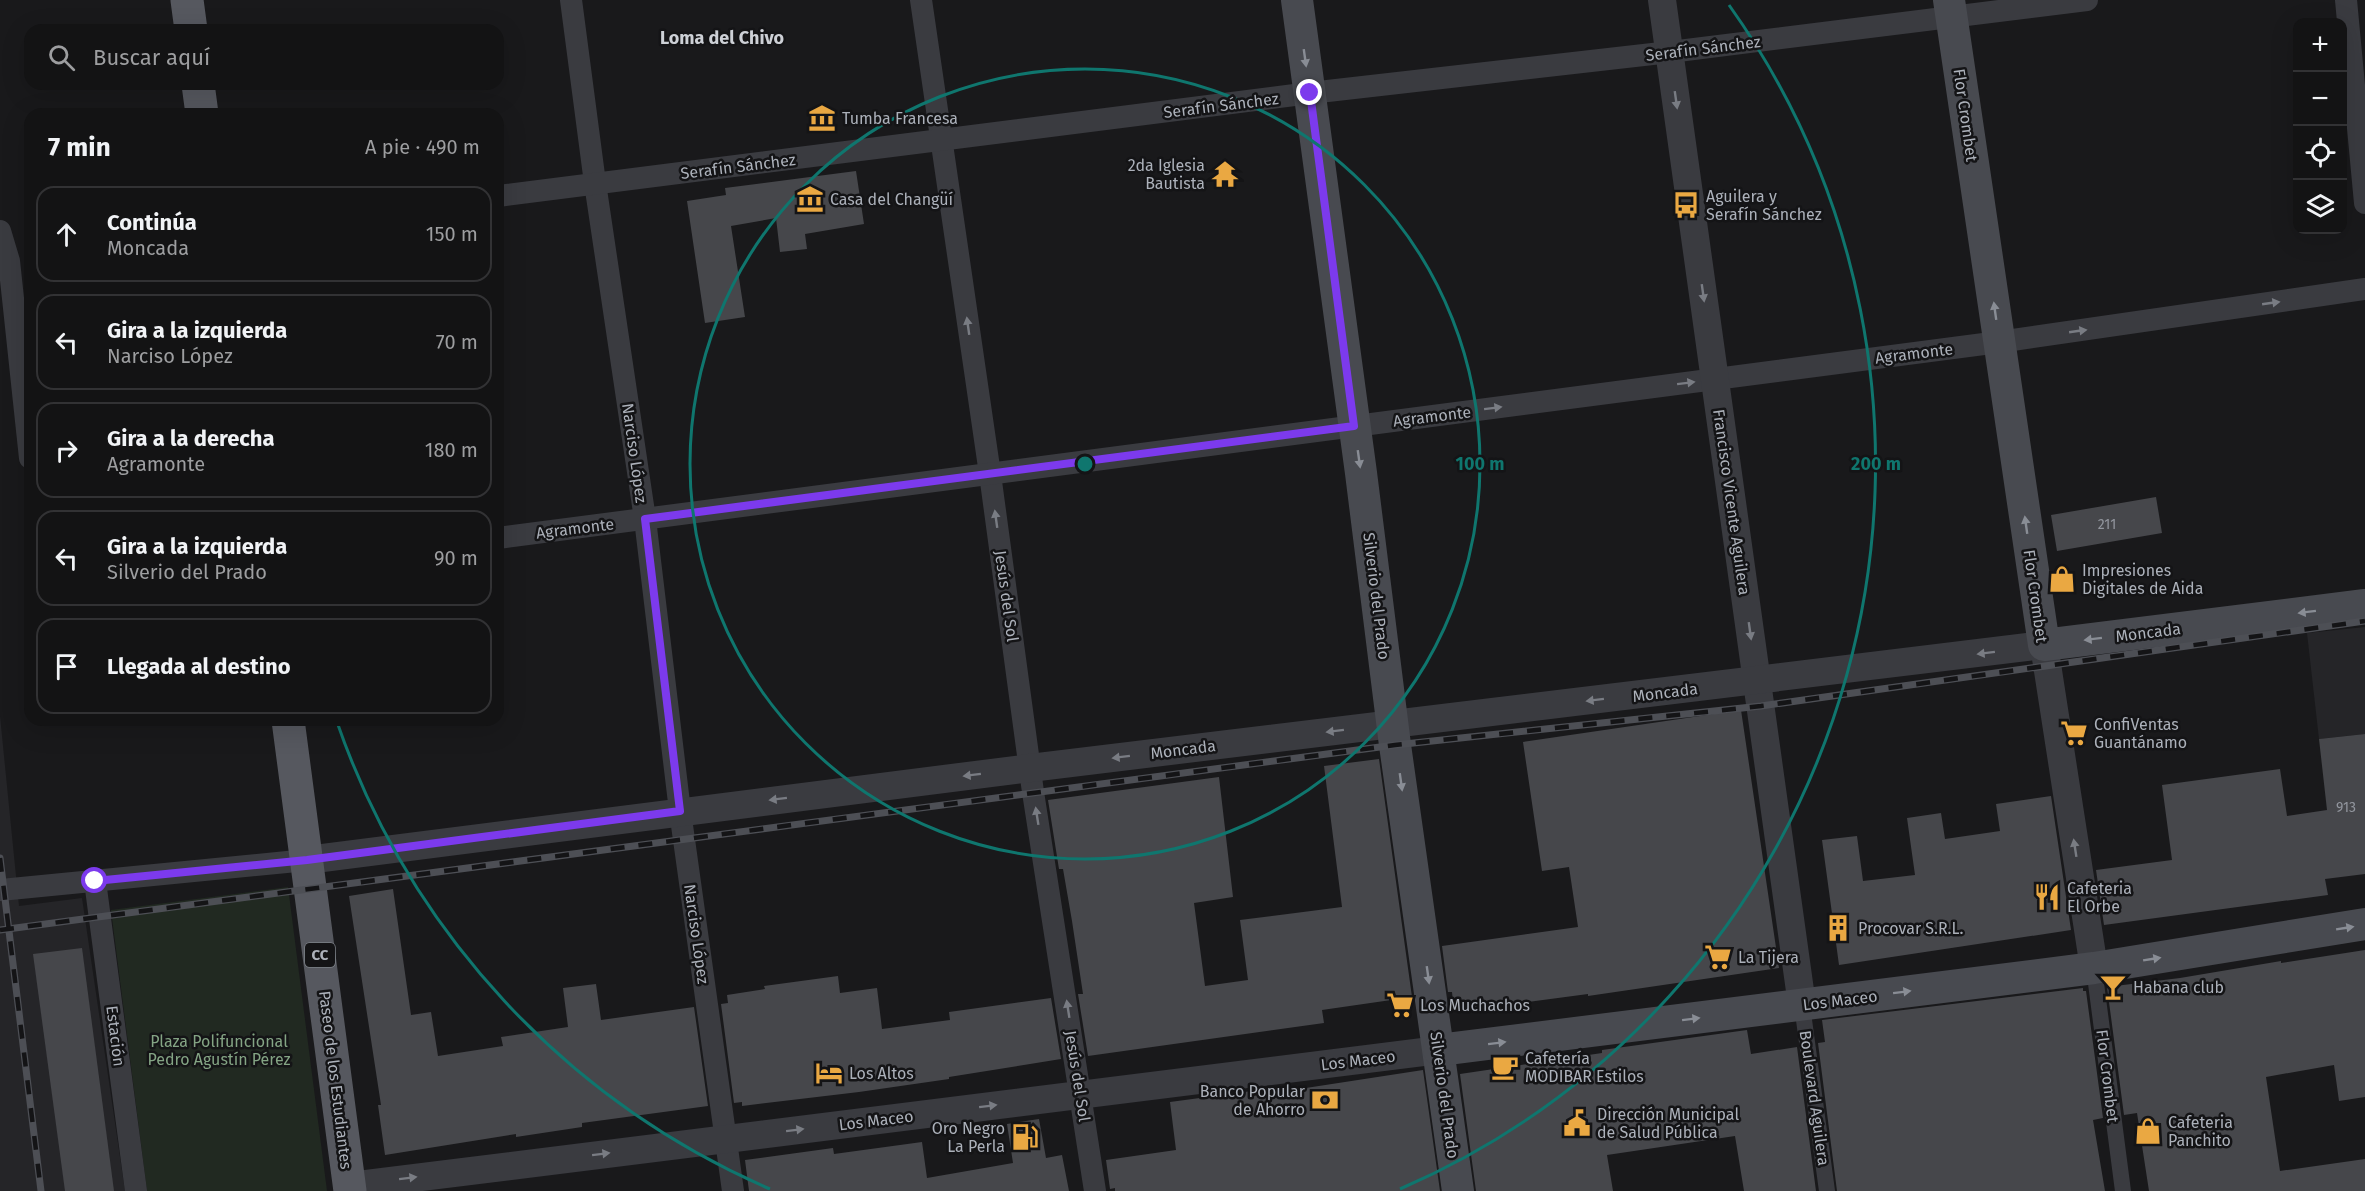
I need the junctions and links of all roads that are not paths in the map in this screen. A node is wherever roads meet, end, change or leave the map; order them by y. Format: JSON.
{"nodes":[{"id":1,"x":187,"y":0,"type":"edge"},
{"id":2,"x":571,"y":0,"type":"edge"},
{"id":3,"x":921,"y":0,"type":"edge"},
{"id":4,"x":1297,"y":0,"type":"edge"},
{"id":5,"x":1662,"y":0,"type":"edge"},
{"id":6,"x":2087,"y":0,"type":"edge"},
{"id":7,"x":2346,"y":0,"type":"edge"},
{"id":8,"x":1951,"y":9,"type":"edge"},
{"id":9,"x":190,"y":24,"type":"edge"},
{"id":10,"x":1670,"y":52,"type":"junction"},
{"id":11,"x":199,"y":90,"type":"edge"},
{"id":12,"x":1310,"y":93,"type":"junction"},
{"id":13,"x":201,"y":108,"type":"edge"},
{"id":14,"x":941,"y":141,"type":"junction"},
{"id":15,"x":595,"y":183,"type":"junction"},
{"id":16,"x":504,"y":195,"type":"edge"},
{"id":17,"x":2365,"y":203,"type":"edge"},
{"id":18,"x":0,"y":231,"type":"edge"},
{"id":19,"x":19,"y":260,"type":"edge"},
{"id":20,"x":2365,"y":289,"type":"edge"},
{"id":21,"x":1999,"y":342,"type":"junction"},
{"id":22,"x":24,"y":350,"type":"edge"},
{"id":23,"x":1715,"y":380,"type":"junction"},
{"id":24,"x":1354,"y":426,"type":"junction"},
{"id":25,"x":990,"y":474,"type":"junction"},
{"id":26,"x":645,"y":519,"type":"junction"},
{"id":27,"x":504,"y":537,"type":"edge"},
{"id":28,"x":2365,"y":605,"type":"edge"},
{"id":29,"x":2044,"y":645,"type":"junction"},
{"id":30,"x":1757,"y":681,"type":"junction"},
{"id":31,"x":1393,"y":724,"type":"junction"},
{"id":32,"x":289,"y":726,"type":"edge"},
{"id":33,"x":1030,"y":768,"type":"junction"},
{"id":34,"x":680,"y":811,"type":"junction"},
{"id":35,"x":307,"y":860,"type":"junction"},
{"id":36,"x":95,"y":881,"type":"junction"},
{"id":37,"x":0,"y":890,"type":"edge"},
{"id":38,"x":2365,"y":924,"type":"edge"},
{"id":39,"x":2094,"y":968,"type":"junction"},
{"id":40,"x":1802,"y":1005,"type":"junction"},
{"id":41,"x":1439,"y":1050,"type":"junction"},
{"id":42,"x":1081,"y":1094,"type":"junction"},
{"id":43,"x":726,"y":1139,"type":"junction"},
{"id":44,"x":350,"y":1188,"type":"edge"},
{"id":45,"x":136,"y":1191,"type":"edge"},
{"id":46,"x":733,"y":1191,"type":"edge"},
{"id":47,"x":1095,"y":1191,"type":"edge"},
{"id":48,"x":1458,"y":1191,"type":"edge"},
{"id":49,"x":1827,"y":1191,"type":"edge"},
{"id":50,"x":2123,"y":1191,"type":"edge"}],
"edges":[{"from":1,"to":9,"type":"main road"},
{"from":2,"to":15,"type":"street","name":"Narciso López"},
{"from":3,"to":14,"type":"street","name":"Jesús del Sol"},
{"from":4,"to":12,"type":"main road","name":"Silverio del Prado","one_way":true},
{"from":5,"to":10,"type":"street","name":"Francisco Vicente Aguilera"},
{"from":6,"to":8,"type":"street","name":"Serafín Sánchez"},
{"from":7,"to":17,"type":"street"},
{"from":8,"to":10,"type":"street","name":"Serafín Sánchez"},
{"from":21,"to":8,"type":"main road","name":"Flor Crombet","one_way":true},
{"from":10,"to":12,"type":"street","name":"Serafín Sánchez"},
{"from":10,"to":23,"type":"street","name":"Francisco Vicente Aguilera","one_way":true},
{"from":11,"to":13,"type":"main road"},
{"from":12,"to":14,"type":"street","name":"Serafín Sánchez"},
{"from":12,"to":24,"type":"main road","name":"Silverio del Prado"},
{"from":14,"to":15,"type":"street","name":"Serafín Sánchez"},
{"from":25,"to":14,"type":"street","name":"Jesús del Sol","one_way":true},
{"from":15,"to":16,"type":"street","name":"Serafín Sánchez"},
{"from":15,"to":26,"type":"street","name":"Narciso López"},
{"from":18,"to":19,"type":"street"},
{"from":19,"to":22,"type":"street"},
{"from":21,"to":20,"type":"street","name":"Agramonte","one_way":true},
{"from":21,"to":23,"type":"street","name":"Agramonte"},
{"from":29,"to":21,"type":"main road","name":"Flor Crombet","one_way":true},
{"from":24,"to":23,"type":"street","name":"Agramonte","one_way":true},
{"from":23,"to":30,"type":"street","name":"Francisco Vicente Aguilera","one_way":true},
{"from":24,"to":25,"type":"street","name":"Agramonte"},
{"from":24,"to":31,"type":"main road","name":"Silverio del Prado","one_way":true},
{"from":25,"to":26,"type":"street","name":"Agramonte"},
{"from":33,"to":25,"type":"street","name":"Jesús del Sol","one_way":true},
{"from":26,"to":27,"type":"street","name":"Agramonte"},
{"from":26,"to":34,"type":"street","name":"Narciso López"},
{"from":28,"to":29,"type":"main road","name":"Moncada","one_way":true},
{"from":29,"to":30,"type":"street","name":"Moncada","one_way":true},
{"from":39,"to":29,"type":"street","name":"Flor Crombet","one_way":true},
{"from":30,"to":31,"type":"street","name":"Moncada","one_way":true},
{"from":30,"to":40,"type":"street","name":"Francisco Vicente Aguilera"},
{"from":31,"to":33,"type":"street","name":"Moncada","one_way":true},
{"from":31,"to":41,"type":"main road","name":"Silverio del Prado","one_way":true},
{"from":32,"to":35,"type":"main road","name":"Paseo de los Estudiantes","number":"CC"},
{"from":33,"to":34,"type":"street","name":"Moncada","one_way":true},
{"from":42,"to":33,"type":"street","name":"Jesús del Sol","one_way":true},
{"from":34,"to":35,"type":"street","name":"Moncada"},
{"from":34,"to":43,"type":"street","name":"Narciso López"},
{"from":35,"to":36,"type":"street","name":"Moncada"},
{"from":35,"to":44,"type":"main road","name":"Paseo de los Estudiantes","number":"CC"},
{"from":36,"to":37,"type":"street","name":"Moncada"},
{"from":36,"to":45,"type":"street","name":"Estación"},
{"from":39,"to":38,"type":"main road","name":"Los Maceo","one_way":true},
{"from":40,"to":39,"type":"main road","name":"Los Maceo","one_way":true},
{"from":39,"to":50,"type":"street","name":"Flor Crombet"},
{"from":41,"to":40,"type":"main road","name":"Los Maceo","one_way":true},
{"from":40,"to":49,"type":"street","name":"Boulevard Aguilera"},
{"from":41,"to":42,"type":"street","name":"Los Maceo"},
{"from":41,"to":48,"type":"main road","name":"Silverio del Prado"},
{"from":43,"to":42,"type":"street","name":"Los Maceo","one_way":true},
{"from":42,"to":47,"type":"street","name":"Jesús del Sol"},
{"from":44,"to":43,"type":"street","name":"Los Maceo","one_way":true},
{"from":43,"to":46,"type":"street","name":"Narciso López"}]}
